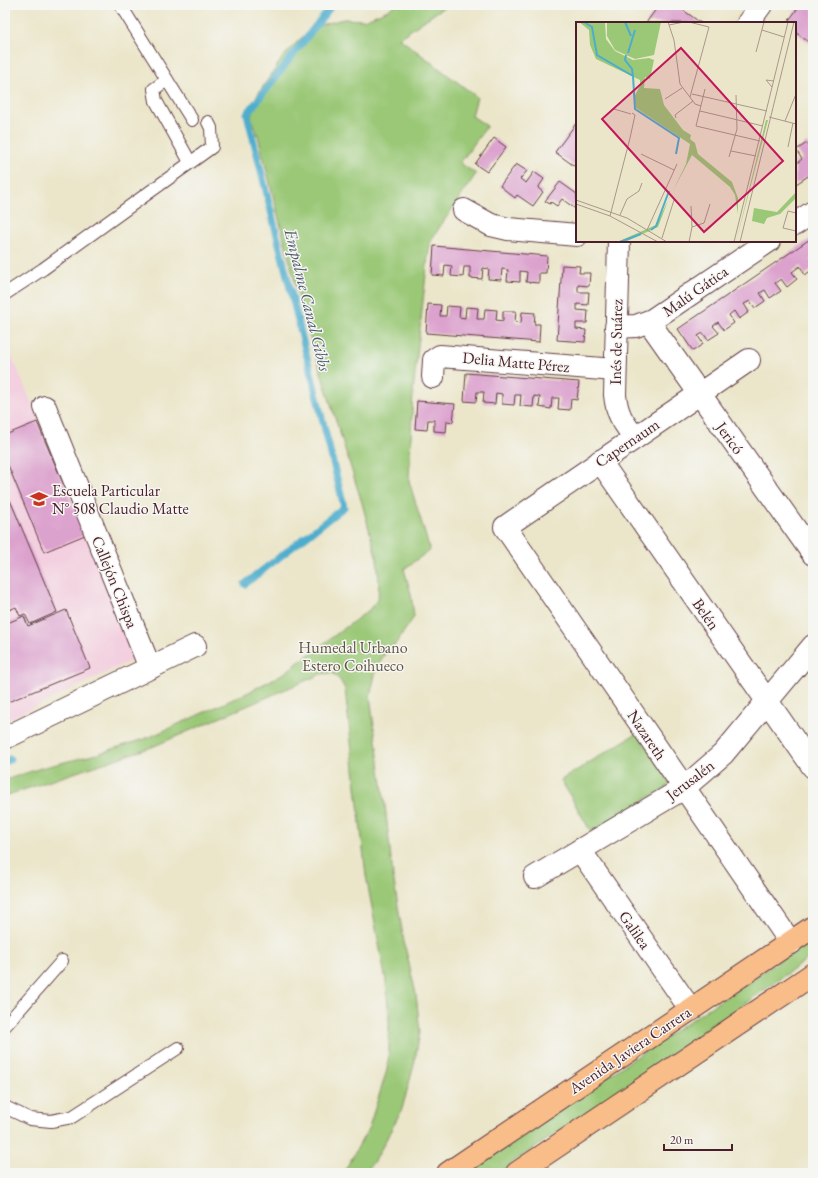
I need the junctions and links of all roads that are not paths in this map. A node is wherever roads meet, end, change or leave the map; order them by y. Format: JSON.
{"nodes":[{"id":1,"x":761,"y":5,"type":"edge"},
{"id":2,"x":121,"y":6,"type":"dead end"},
{"id":3,"x":749,"y":22,"type":"edge"},
{"id":4,"x":167,"y":80,"type":"junction"},
{"id":5,"x":192,"y":120,"type":"dead end"},
{"id":6,"x":208,"y":122,"type":"dead end"},
{"id":7,"x":190,"y":162,"type":"junction"},
{"id":8,"x":464,"y":210,"type":"dead end"},
{"id":9,"x":813,"y":212,"type":"edge"},
{"id":10,"x":796,"y":223,"type":"edge"},
{"id":11,"x":576,"y":235,"type":"edge"},
{"id":12,"x":619,"y":242,"type":"edge"},
{"id":13,"x":767,"y":242,"type":"edge"},
{"id":14,"x":5,"y":294,"type":"edge"},
{"id":15,"x":649,"y":322,"type":"junction"},
{"id":16,"x":616,"y":327,"type":"junction"},
{"id":17,"x":748,"y":360,"type":"dead end"},
{"id":18,"x":616,"y":370,"type":"junction"},
{"id":19,"x":433,"y":377,"type":"dead end"},
{"id":20,"x":699,"y":394,"type":"junction"},
{"id":21,"x":44,"y":407,"type":"dead end"},
{"id":22,"x":635,"y":438,"type":"junction"},
{"id":23,"x":600,"y":461,"type":"junction"},
{"id":24,"x":505,"y":527,"type":"joint"},
{"id":25,"x":813,"y":554,"type":"edge"},
{"id":26,"x":195,"y":646,"type":"dead end"},
{"id":27,"x":813,"y":646,"type":"edge"},
{"id":28,"x":150,"y":668,"type":"junction"},
{"id":29,"x":767,"y":701,"type":"junction"},
{"id":30,"x":5,"y":738,"type":"edge"},
{"id":31,"x":813,"y":767,"type":"edge"},
{"id":32,"x":684,"y":788,"type":"junction"},
{"id":33,"x":580,"y":850,"type":"junction"},
{"id":34,"x":535,"y":877,"type":"dead end"},
{"id":35,"x":813,"y":927,"type":"edge"},
{"id":36,"x":791,"y":943,"type":"junction"},
{"id":37,"x":62,"y":961,"type":"dead end"},
{"id":38,"x":813,"y":974,"type":"edge"},
{"id":39,"x":691,"y":1010,"type":"junction"},
{"id":40,"x":5,"y":1026,"type":"edge"},
{"id":41,"x":178,"y":1048,"type":"dead end"},
{"id":42,"x":5,"y":1107,"type":"edge"},
{"id":43,"x":448,"y":1173,"type":"edge"},
{"id":44,"x":516,"y":1173,"type":"edge"}],
"edges":[{"from":1,"to":3,"type":"street"},
{"from":2,"to":4,"type":"lane"},
{"from":4,"to":5,"type":"lane"},
{"from":4,"to":7,"type":"lane"},
{"from":6,"to":7,"type":"lane"},
{"from":7,"to":14,"type":"lane"},
{"from":8,"to":11,"type":"street"},
{"from":9,"to":10,"type":"street"},
{"from":12,"to":16,"type":"street","name":"Inés de Suárez"},
{"from":13,"to":15,"type":"street","name":"Malú Gática"},
{"from":15,"to":16,"type":"street","name":"Malú Gática"},
{"from":15,"to":20,"type":"street","name":"Jericó"},
{"from":16,"to":18,"type":"street","name":"Inés de Suárez"},
{"from":17,"to":20,"type":"street","name":"Capernaum"},
{"from":18,"to":19,"type":"street","name":"Delia Matte Pérez"},
{"from":18,"to":22,"type":"street","name":"Inés de Suárez"},
{"from":20,"to":22,"type":"street","name":"Capernaum"},
{"from":20,"to":25,"type":"street","name":"Jericó"},
{"from":21,"to":28,"type":"street","name":"Callejón Chispa"},
{"from":22,"to":23,"type":"street","name":"Capernaum"},
{"from":23,"to":24,"type":"street","name":"Capernaum"},
{"from":23,"to":29,"type":"street","name":"Belén"},
{"from":24,"to":32,"type":"street","name":"Nazareth"},
{"from":26,"to":28,"type":"street"},
{"from":27,"to":29,"type":"street","name":"Jerusalén"},
{"from":28,"to":30,"type":"street"},
{"from":29,"to":31,"type":"street","name":"Belén"},
{"from":29,"to":32,"type":"street","name":"Jerusalén"},
{"from":32,"to":33,"type":"street","name":"Jerusalén"},
{"from":32,"to":36,"type":"street","name":"Nazareth"},
{"from":33,"to":34,"type":"street","name":"Jerusalén"},
{"from":33,"to":39,"type":"street","name":"Galilea"},
{"from":35,"to":36,"type":"main road","name":"Avenida Javiera Carrera"},
{"from":36,"to":39,"type":"main road","name":"Avenida Javiera Carrera"},
{"from":37,"to":40,"type":"lane"},
{"from":38,"to":44,"type":"main road"},
{"from":39,"to":43,"type":"main road","name":"Avenida Javiera Carrera"},
{"from":41,"to":42,"type":"lane"}]}
